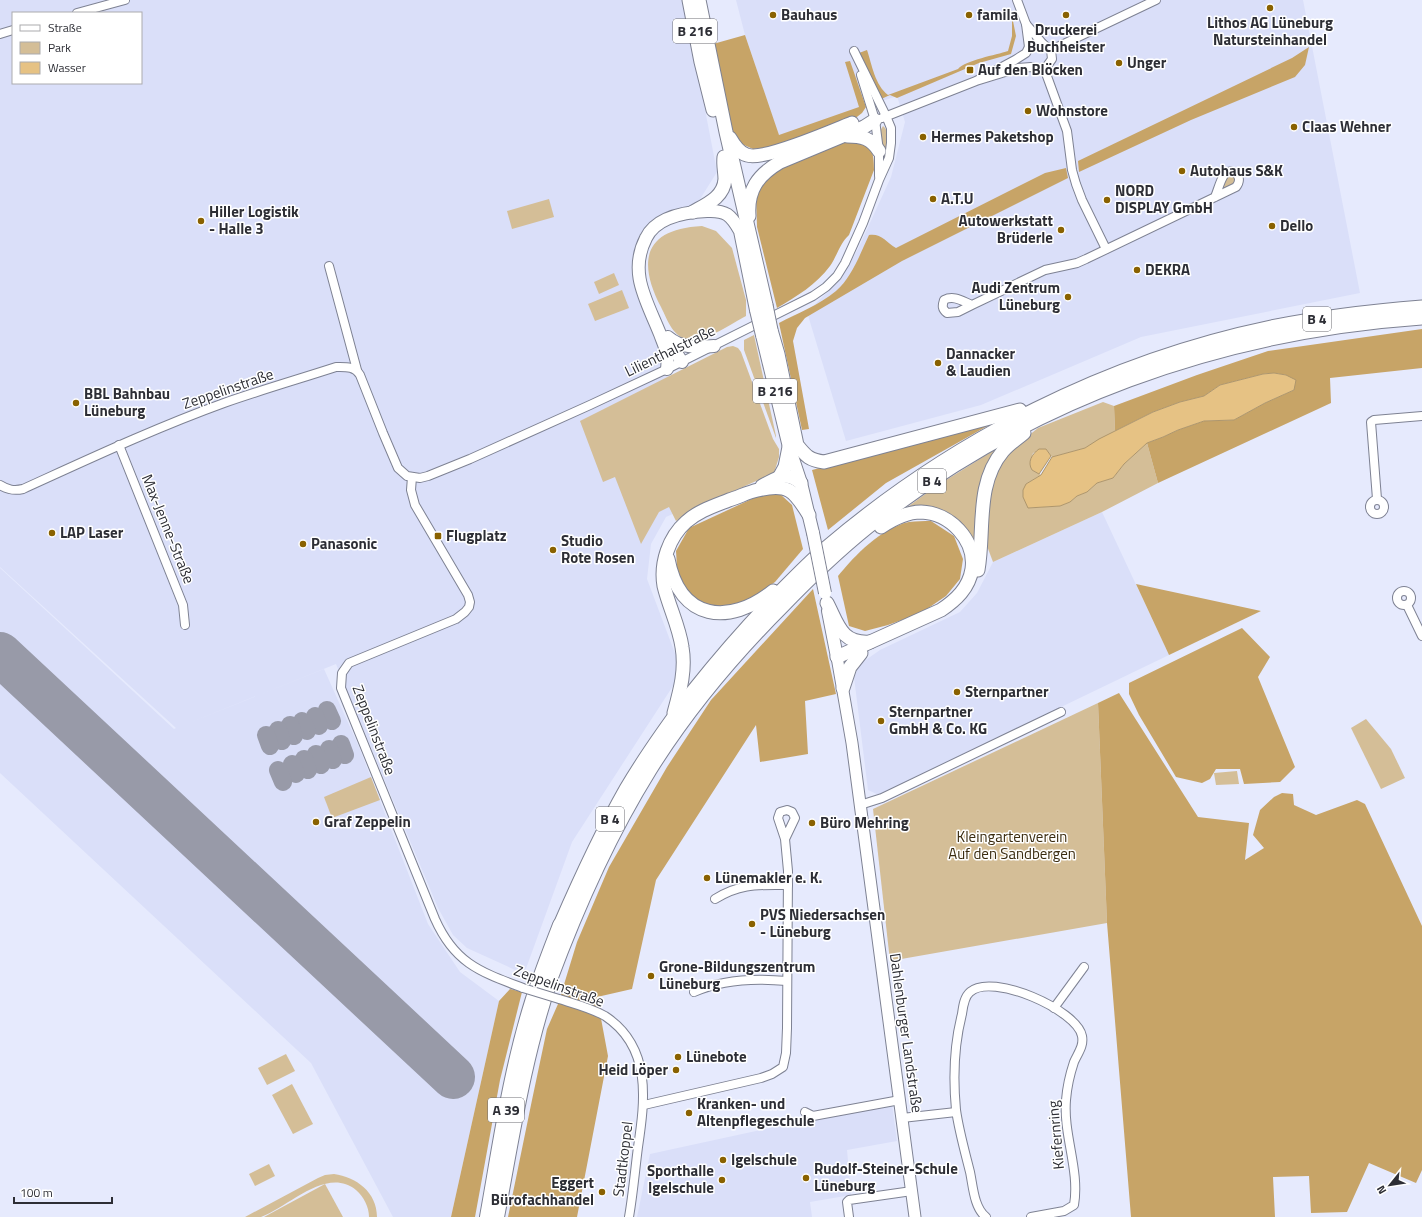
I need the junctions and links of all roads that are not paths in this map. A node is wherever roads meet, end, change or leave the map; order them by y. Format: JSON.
{"nodes":[{"id":1,"x":125,"y":0,"type":"edge"},
{"id":2,"x":689,"y":0,"type":"edge"},
{"id":3,"x":699,"y":0,"type":"edge"},
{"id":4,"x":1017,"y":0,"type":"edge"},
{"id":5,"x":1156,"y":0,"type":"edge"},
{"id":6,"x":81,"y":12,"type":"edge"},
{"id":7,"x":1026,"y":24,"type":"junction"},
{"id":8,"x":12,"y":30,"type":"edge"},
{"id":9,"x":0,"y":34,"type":"edge"},
{"id":10,"x":1043,"y":44,"type":"junction"},
{"id":11,"x":1028,"y":50,"type":"junction"},
{"id":12,"x":1050,"y":50,"type":"junction"},
{"id":13,"x":1031,"y":67,"type":"junction"},
{"id":14,"x":1044,"y":68,"type":"junction"},
{"id":15,"x":976,"y":81,"type":"junction"},
{"id":16,"x":881,"y":118,"type":"junction"},
{"id":17,"x":726,"y":132,"type":"junction"},
{"id":18,"x":843,"y":136,"type":"junction"},
{"id":19,"x":879,"y":151,"type":"junction"},
{"id":20,"x":724,"y":157,"type":"junction"},
{"id":21,"x":879,"y":180,"type":"junction"},
{"id":22,"x":1215,"y":197,"type":"dead end"},
{"id":23,"x":693,"y":212,"type":"junction"},
{"id":24,"x":744,"y":231,"type":"junction"},
{"id":25,"x":1106,"y":250,"type":"junction"},
{"id":26,"x":329,"y":266,"type":"dead end"},
{"id":27,"x":972,"y":305,"type":"dead end"},
{"id":28,"x":1422,"y":307,"type":"edge"},
{"id":29,"x":652,"y":313,"type":"junction"},
{"id":30,"x":1422,"y":318,"type":"edge"},
{"id":31,"x":665,"y":335,"type":"junction"},
{"id":32,"x":714,"y":346,"type":"junction"},
{"id":33,"x":682,"y":362,"type":"junction"},
{"id":34,"x":667,"y":369,"type":"junction"},
{"id":35,"x":357,"y":370,"type":"junction"},
{"id":36,"x":1038,"y":414,"type":"junction"},
{"id":37,"x":1422,"y":416,"type":"edge"},
{"id":38,"x":119,"y":445,"type":"junction"},
{"id":39,"x":793,"y":446,"type":"junction"},
{"id":40,"x":780,"y":476,"type":"junction"},
{"id":41,"x":412,"y":477,"type":"junction"},
{"id":42,"x":801,"y":483,"type":"junction"},
{"id":43,"x":0,"y":485,"type":"edge"},
{"id":44,"x":754,"y":491,"type":"junction"},
{"id":45,"x":1377,"y":499,"type":"dead end"},
{"id":46,"x":809,"y":515,"type":"junction"},
{"id":47,"x":668,"y":550,"type":"junction"},
{"id":48,"x":832,"y":558,"type":"junction"},
{"id":49,"x":796,"y":576,"type":"junction"},
{"id":50,"x":826,"y":598,"type":"junction"},
{"id":51,"x":1407,"y":605,"type":"dead end"},
{"id":52,"x":185,"y":625,"type":"dead end"},
{"id":53,"x":1422,"y":636,"type":"edge"},
{"id":54,"x":874,"y":641,"type":"junction"},
{"id":55,"x":862,"y":653,"type":"junction"},
{"id":56,"x":837,"y":657,"type":"junction"},
{"id":57,"x":844,"y":691,"type":"junction"},
{"id":58,"x":1061,"y":712,"type":"dead end"},
{"id":59,"x":672,"y":719,"type":"junction"},
{"id":60,"x":860,"y":805,"type":"junction"},
{"id":61,"x":784,"y":839,"type":"dead end"},
{"id":62,"x":788,"y":885,"type":"junction"},
{"id":63,"x":715,"y":899,"type":"dead end"},
{"id":64,"x":560,"y":925,"type":"joint"},
{"id":65,"x":1084,"y":967,"type":"dead end"},
{"id":66,"x":787,"y":980,"type":"junction"},
{"id":67,"x":550,"y":981,"type":"joint"},
{"id":68,"x":694,"y":992,"type":"dead end"},
{"id":69,"x":1054,"y":1008,"type":"junction"},
{"id":70,"x":638,"y":1059,"type":"joint"},
{"id":71,"x":900,"y":1100,"type":"junction"},
{"id":72,"x":644,"y":1105,"type":"junction"},
{"id":73,"x":805,"y":1112,"type":"dead end"},
{"id":74,"x":956,"y":1112,"type":"junction"},
{"id":75,"x":902,"y":1118,"type":"junction"},
{"id":76,"x":912,"y":1191,"type":"junction"},
{"id":77,"x":487,"y":1217,"type":"edge"},
{"id":78,"x":497,"y":1217,"type":"edge"},
{"id":79,"x":629,"y":1217,"type":"edge"},
{"id":80,"x":849,"y":1217,"type":"edge"},
{"id":81,"x":915,"y":1217,"type":"edge"},
{"id":82,"x":986,"y":1217,"type":"edge"},
{"id":83,"x":1031,"y":1217,"type":"edge"}],
"edges":[{"from":1,"to":6,"type":"street"},
{"from":2,"to":20,"type":"highway","number":"B 216"},
{"from":3,"to":17,"type":"highway","number":"B 216"},
{"from":4,"to":7,"type":"street"},
{"from":5,"to":12,"type":"street"},
{"from":7,"to":10,"type":"street"},
{"from":7,"to":11,"type":"street"},
{"from":8,"to":9,"type":"street"},
{"from":10,"to":11,"type":"street"},
{"from":10,"to":12,"type":"street"},
{"from":11,"to":13,"type":"street"},
{"from":11,"to":15,"type":"street"},
{"from":12,"to":14,"type":"street"},
{"from":13,"to":14,"type":"street"},
{"from":13,"to":15,"type":"street"},
{"from":14,"to":25,"type":"street"},
{"from":15,"to":16,"type":"street"},
{"from":16,"to":16,"type":"street"},
{"from":16,"to":17,"type":"highway"},
{"from":16,"to":18,"type":"highway"},
{"from":16,"to":19,"type":"street","name":"Lilienthalstraße"},
{"from":16,"to":21,"type":"street","name":"Lilienthalstraße"},
{"from":17,"to":24,"type":"highway","number":"B 216"},
{"from":18,"to":19,"type":"highway"},
{"from":18,"to":24,"type":"highway"},
{"from":19,"to":21,"type":"street","name":"Lilienthalstraße"},
{"from":20,"to":23,"type":"highway"},
{"from":20,"to":24,"type":"highway","number":"B 216"},
{"from":21,"to":32,"type":"street","name":"Lilienthalstraße"},
{"from":22,"to":25,"type":"street"},
{"from":23,"to":24,"type":"main road"},
{"from":23,"to":29,"type":"main road"},
{"from":24,"to":39,"type":"highway","number":"B 216","bridge":true},
{"from":25,"to":27,"type":"street"},
{"from":26,"to":35,"type":"street"},
{"from":28,"to":36,"type":"highway","number":"B 4"},
{"from":29,"to":31,"type":"main road"},
{"from":29,"to":34,"type":"main road"},
{"from":30,"to":36,"type":"highway","number":"B 4"},
{"from":31,"to":32,"type":"main road"},
{"from":31,"to":33,"type":"main road"},
{"from":32,"to":33,"type":"street","name":"Lilienthalstraße"},
{"from":33,"to":34,"type":"street","name":"Lilienthalstraße"},
{"from":34,"to":41,"type":"street","name":"Lilienthalstraße"},
{"from":35,"to":38,"type":"street","name":"Zeppelinstraße"},
{"from":35,"to":41,"type":"street"},
{"from":36,"to":39,"type":"highway"},
{"from":36,"to":48,"type":"highway","number":"B 4"},
{"from":36,"to":49,"type":"highway","number":"B 4"},
{"from":36,"to":55,"type":"highway"},
{"from":37,"to":45,"type":"street"},
{"from":38,"to":43,"type":"street","name":"Zeppelinstraße"},
{"from":38,"to":52,"type":"street","name":"Max-Jenne-Straße"},
{"from":39,"to":40,"type":"highway"},
{"from":39,"to":42,"type":"main road","number":"B 216"},
{"from":40,"to":42,"type":"highway"},
{"from":40,"to":44,"type":"highway"},
{"from":41,"to":70,"type":"street","name":"Zeppelinstraße","bridge":true},
{"from":42,"to":46,"type":"main road","number":"B 216"},
{"from":44,"to":46,"type":"highway"},
{"from":44,"to":47,"type":"highway"},
{"from":46,"to":50,"type":"main road","number":"B 216","bridge":true},
{"from":47,"to":49,"type":"highway"},
{"from":47,"to":59,"type":"highway"},
{"from":48,"to":54,"type":"highway"},
{"from":48,"to":67,"type":"highway","number":"B 4"},
{"from":49,"to":59,"type":"highway","number":"B 4"},
{"from":50,"to":54,"type":"highway"},
{"from":50,"to":56,"type":"main road","number":"B 216"},
{"from":51,"to":53,"type":"street"},
{"from":54,"to":56,"type":"highway"},
{"from":55,"to":56,"type":"highway"},
{"from":55,"to":57,"type":"highway"},
{"from":56,"to":57,"type":"main road","number":"B 216"},
{"from":57,"to":60,"type":"main road","name":"Dahlenburger Landstraße"},
{"from":58,"to":60,"type":"street"},
{"from":59,"to":64,"type":"highway","number":"B 4"},
{"from":60,"to":71,"type":"main road","name":"Dahlenburger Landstraße"},
{"from":61,"to":62,"type":"street","name":"Stadtkoppel"},
{"from":62,"to":63,"type":"street"},
{"from":62,"to":66,"type":"street","name":"Stadtkoppel"},
{"from":64,"to":77,"type":"highway","number":"A 39"},
{"from":65,"to":69,"type":"street"},
{"from":66,"to":68,"type":"street"},
{"from":66,"to":72,"type":"street","name":"Stadtkoppel"},
{"from":67,"to":78,"type":"highway","number":"A 39"},
{"from":69,"to":74,"type":"street","name":"Kiefernring"},
{"from":69,"to":83,"type":"street","name":"Kiefernring"},
{"from":70,"to":72,"type":"street","name":"Stadtkoppel"},
{"from":71,"to":73,"type":"street"},
{"from":71,"to":75,"type":"main road","name":"Dahlenburger Landstraße"},
{"from":72,"to":79,"type":"street","name":"Stadtkoppel"},
{"from":74,"to":75,"type":"street"},
{"from":74,"to":82,"type":"street","name":"Kiefernring"},
{"from":75,"to":76,"type":"main road","name":"Dahlenburger Landstraße"},
{"from":76,"to":80,"type":"street"},
{"from":76,"to":81,"type":"main road","name":"Dahlenburger Landstraße"}]}
